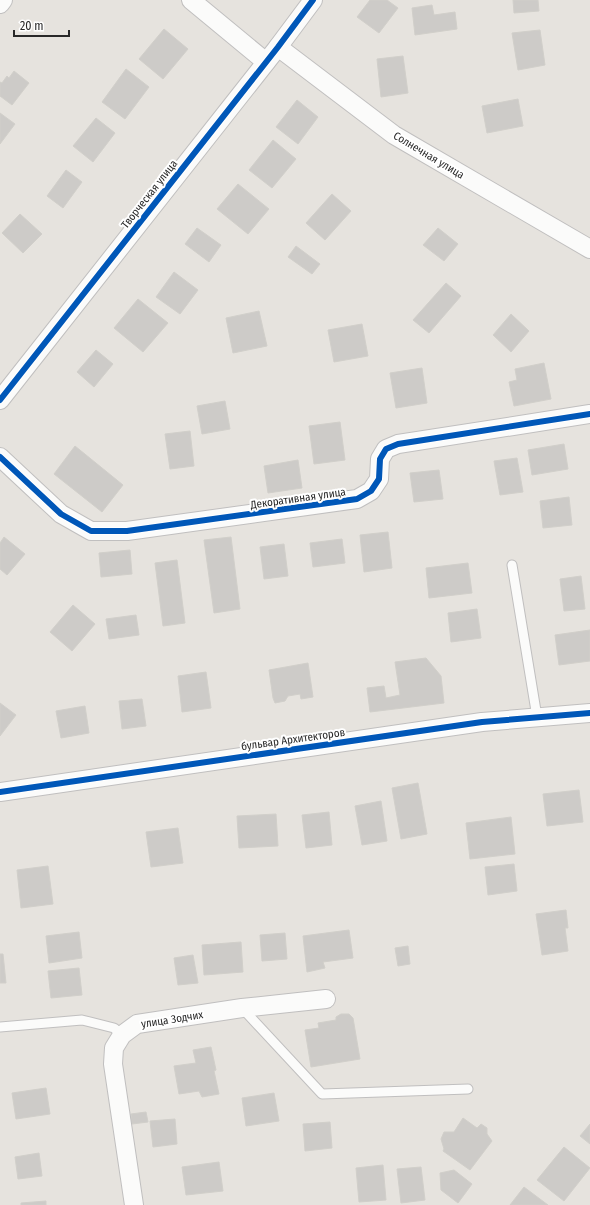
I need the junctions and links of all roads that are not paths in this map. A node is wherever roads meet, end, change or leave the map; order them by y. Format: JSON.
{"nodes":[{"id":1,"x":3,"y":0,"type":"edge"},
{"id":2,"x":191,"y":0,"type":"edge"},
{"id":3,"x":313,"y":0,"type":"edge"},
{"id":4,"x":0,"y":4,"type":"edge"},
{"id":5,"x":278,"y":47,"type":"junction"},
{"id":6,"x":266,"y":62,"type":"junction"},
{"id":7,"x":590,"y":249,"type":"edge"},
{"id":8,"x":0,"y":400,"type":"edge"},
{"id":9,"x":590,"y":414,"type":"edge"},
{"id":10,"x":0,"y":457,"type":"edge"},
{"id":11,"x":512,"y":564,"type":"dead end"},
{"id":12,"x":590,"y":713,"type":"edge"},
{"id":13,"x":537,"y":718,"type":"junction"},
{"id":14,"x":0,"y":792,"type":"edge"},
{"id":15,"x":326,"y":999,"type":"dead end"},
{"id":16,"x":242,"y":1008,"type":"junction"},
{"id":17,"x":0,"y":1027,"type":"edge"},
{"id":18,"x":122,"y":1035,"type":"junction"},
{"id":19,"x":468,"y":1089,"type":"dead end"},
{"id":20,"x":134,"y":1205,"type":"edge"}],
"edges":[{"from":1,"to":4,"type":"street"},
{"from":2,"to":6,"type":"street"},
{"from":3,"to":5,"type":"street","name":"Творческая улица"},
{"from":5,"to":6,"type":"street","name":"Творческая улица"},
{"from":5,"to":7,"type":"street","name":"Солнечная улица"},
{"from":6,"to":8,"type":"street","name":"Творческая улица"},
{"from":9,"to":10,"type":"street","name":"Декоративная улица"},
{"from":11,"to":13,"type":"lane"},
{"from":12,"to":13,"type":"street","name":"бульвар Архитекторов"},
{"from":13,"to":14,"type":"street","name":"бульвар Архитекторов"},
{"from":15,"to":16,"type":"street","name":"улица Зодчих"},
{"from":16,"to":18,"type":"street","name":"улица Зодчих"},
{"from":16,"to":19,"type":"lane"},
{"from":17,"to":18,"type":"lane"},
{"from":18,"to":20,"type":"street"}]}
